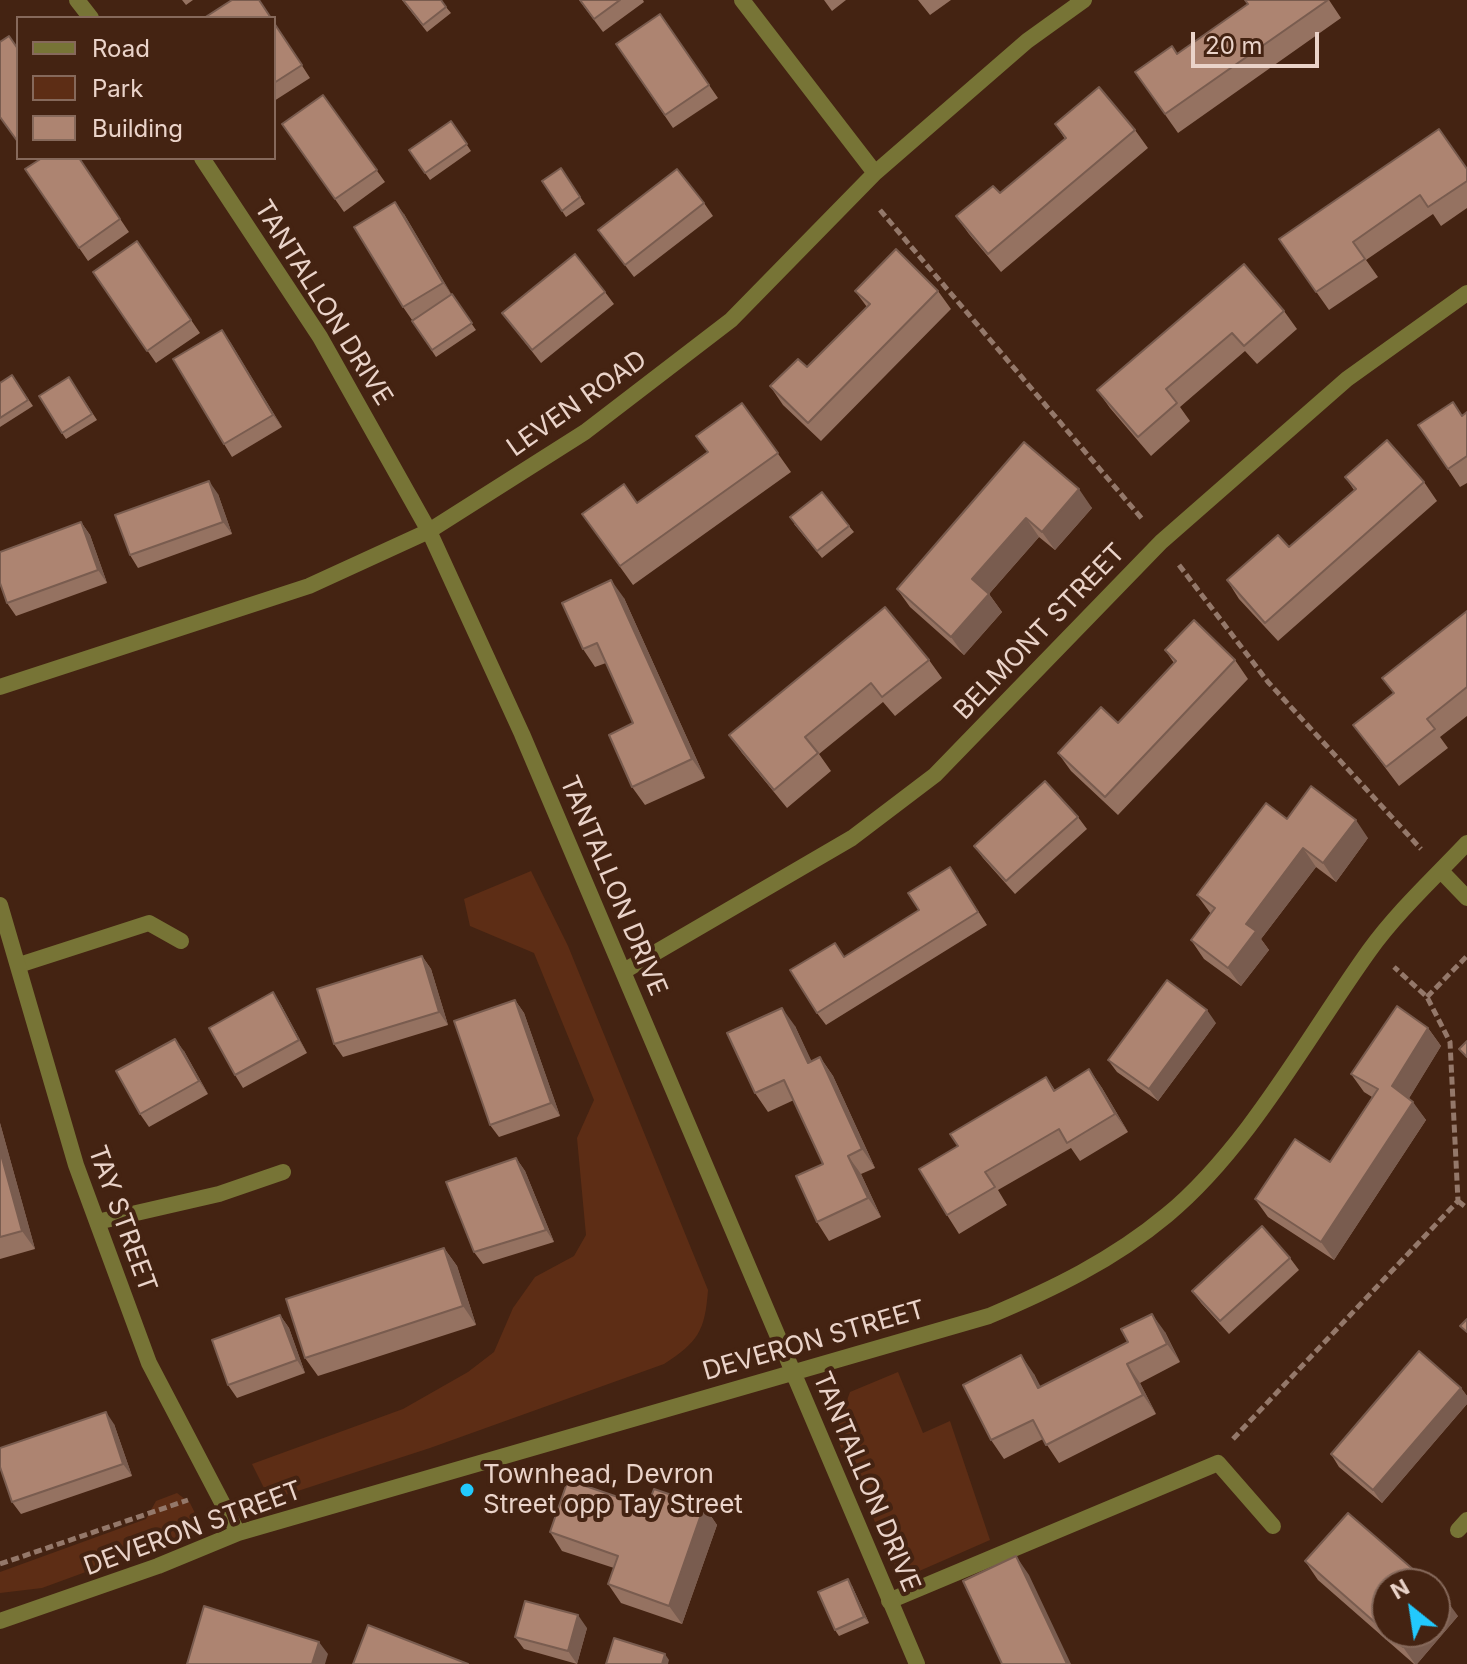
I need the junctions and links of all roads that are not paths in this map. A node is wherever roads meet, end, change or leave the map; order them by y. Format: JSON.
{"nodes":[{"id":1,"x":77,"y":0,"type":"edge"},
{"id":2,"x":742,"y":0,"type":"edge"},
{"id":3,"x":1084,"y":0,"type":"edge"},
{"id":4,"x":89,"y":16,"type":"edge"},
{"id":5,"x":203,"y":160,"type":"edge"},
{"id":6,"x":875,"y":173,"type":"junction"},
{"id":7,"x":1467,"y":293,"type":"edge"},
{"id":8,"x":429,"y":531,"type":"junction"},
{"id":9,"x":0,"y":687,"type":"edge"},
{"id":10,"x":1467,"y":843,"type":"edge"},
{"id":11,"x":1441,"y":871,"type":"junction"},
{"id":12,"x":1467,"y":898,"type":"edge"},
{"id":13,"x":0,"y":905,"type":"edge"},
{"id":14,"x":181,"y":941,"type":"dead end"},
{"id":15,"x":19,"y":965,"type":"junction"},
{"id":16,"x":624,"y":971,"type":"junction"},
{"id":17,"x":283,"y":1172,"type":"dead end"},
{"id":18,"x":97,"y":1222,"type":"junction"},
{"id":19,"x":793,"y":1372,"type":"junction"},
{"id":20,"x":1273,"y":1526,"type":"dead end"},
{"id":21,"x":238,"y":1533,"type":"junction"},
{"id":22,"x":889,"y":1601,"type":"junction"},
{"id":23,"x":0,"y":1621,"type":"edge"},
{"id":24,"x":917,"y":1664,"type":"edge"}],
"edges":[{"from":1,"to":4,"type":"street"},
{"from":2,"to":6,"type":"street"},
{"from":3,"to":6,"type":"street","name":"LEVEN ROAD"},
{"from":5,"to":8,"type":"street","name":"TANTALLON DRIVE"},
{"from":6,"to":8,"type":"street","name":"LEVEN ROAD"},
{"from":7,"to":16,"type":"street","name":"BELMONT STREET"},
{"from":8,"to":9,"type":"street","name":"LEVEN ROAD"},
{"from":8,"to":16,"type":"street","name":"TANTALLON DRIVE"},
{"from":10,"to":11,"type":"street","name":"DEVERON STREET"},
{"from":11,"to":12,"type":"street"},
{"from":11,"to":19,"type":"street","name":"DEVERON STREET"},
{"from":13,"to":15,"type":"street","name":"TAY STREET"},
{"from":14,"to":15,"type":"street"},
{"from":15,"to":18,"type":"street","name":"TAY STREET"},
{"from":16,"to":19,"type":"street","name":"TANTALLON DRIVE"},
{"from":17,"to":18,"type":"street"},
{"from":18,"to":21,"type":"street","name":"TAY STREET"},
{"from":19,"to":21,"type":"street","name":"DEVERON STREET"},
{"from":19,"to":22,"type":"street","name":"TANTALLON DRIVE"},
{"from":20,"to":22,"type":"street"},
{"from":21,"to":23,"type":"street","name":"DEVERON STREET"},
{"from":22,"to":24,"type":"street","name":"TANTALLON DRIVE"}]}
